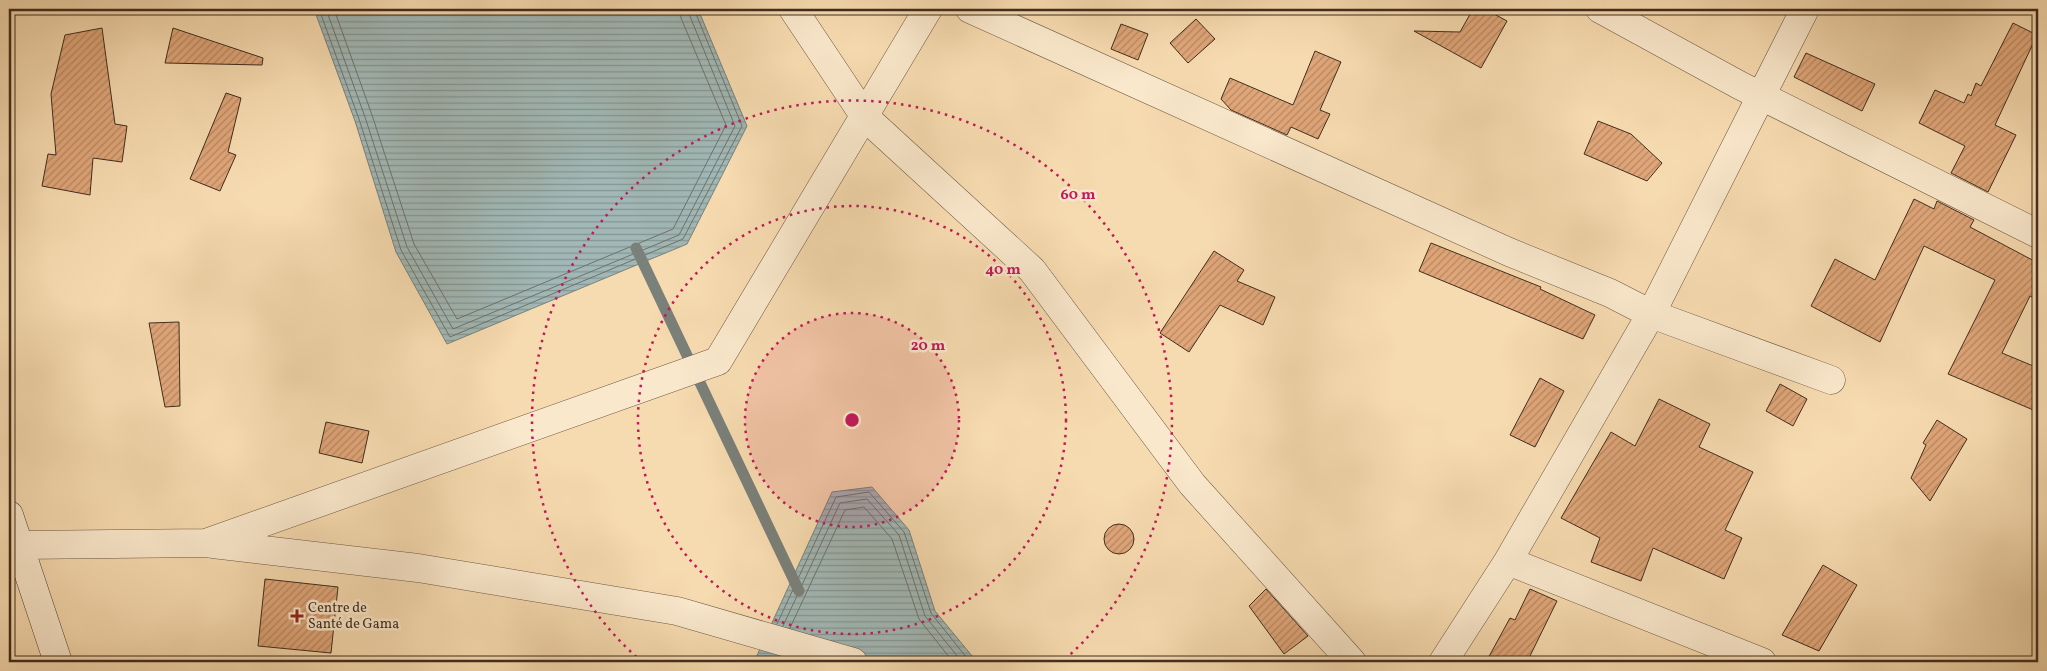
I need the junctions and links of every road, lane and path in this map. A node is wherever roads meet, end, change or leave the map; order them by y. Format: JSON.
{"nodes":[{"id":1,"x":793,"y":9,"type":"edge"},
{"id":2,"x":928,"y":9,"type":"edge"},
{"id":3,"x":970,"y":9,"type":"edge"},
{"id":4,"x":1600,"y":9,"type":"edge"},
{"id":5,"x":1805,"y":9,"type":"edge"},
{"id":6,"x":1760,"y":95,"type":"junction"},
{"id":7,"x":865,"y":117,"type":"junction"},
{"id":8,"x":2038,"y":234,"type":"edge"},
{"id":9,"x":1651,"y":314,"type":"junction"},
{"id":10,"x":1831,"y":380,"type":"dead end"},
{"id":11,"x":9,"y":515,"type":"edge"},
{"id":12,"x":206,"y":543,"type":"junction"},
{"id":13,"x":20,"y":545,"type":"junction"},
{"id":14,"x":1508,"y":561,"type":"junction"},
{"id":15,"x":58,"y":662,"type":"edge"},
{"id":16,"x":853,"y":662,"type":"edge"},
{"id":17,"x":1352,"y":662,"type":"edge"},
{"id":18,"x":1443,"y":662,"type":"edge"},
{"id":19,"x":1762,"y":662,"type":"edge"}],
"edges":[{"from":1,"to":7,"type":"street"},
{"from":2,"to":7,"type":"street"},
{"from":3,"to":9,"type":"street"},
{"from":4,"to":6,"type":"street"},
{"from":5,"to":6,"type":"street"},
{"from":6,"to":8,"type":"street"},
{"from":6,"to":9,"type":"street"},
{"from":7,"to":12,"type":"street"},
{"from":7,"to":17,"type":"street"},
{"from":9,"to":10,"type":"street"},
{"from":9,"to":14,"type":"street"},
{"from":11,"to":13,"type":"street"},
{"from":12,"to":13,"type":"street"},
{"from":12,"to":16,"type":"street"},
{"from":13,"to":15,"type":"street"},
{"from":14,"to":18,"type":"street"},
{"from":14,"to":19,"type":"street"}]}
